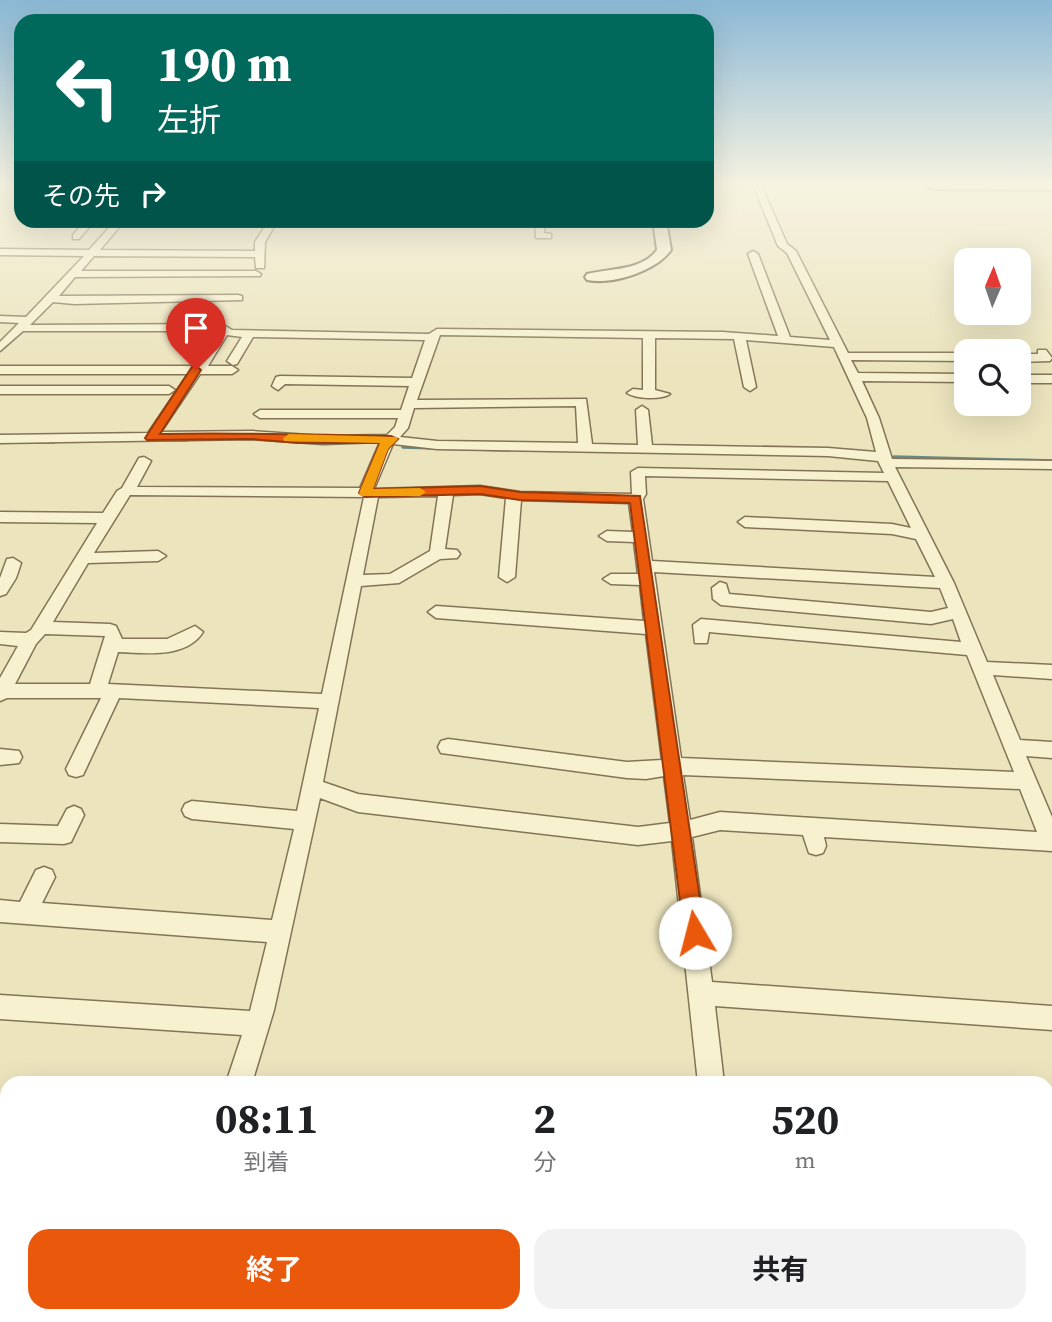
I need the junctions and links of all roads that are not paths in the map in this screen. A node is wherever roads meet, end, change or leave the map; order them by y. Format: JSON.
{"nodes":[{"id":1,"x":96,"y":247,"type":"edge"},
{"id":2,"x":260,"y":247,"type":"edge"},
{"id":3,"x":663,"y":247,"type":"edge"},
{"id":4,"x":784,"y":247,"type":"edge"},
{"id":5,"x":92,"y":251,"type":"junction"},
{"id":6,"x":0,"y":252,"type":"edge"},
{"id":7,"x":261,"y":254,"type":"junction"},
{"id":8,"x":759,"y":258,"type":"dead end"},
{"id":9,"x":73,"y":274,"type":"junction"},
{"id":10,"x":256,"y":274,"type":"junction"},
{"id":11,"x":592,"y":277,"type":"dead end"},
{"id":12,"x":51,"y":298,"type":"junction"},
{"id":13,"x":238,"y":298,"type":"junction"},
{"id":14,"x":230,"y":309,"type":"dead end"},
{"id":15,"x":0,"y":319,"type":"edge"},
{"id":16,"x":25,"y":324,"type":"junction"},
{"id":17,"x":223,"y":326,"type":"junction"},
{"id":18,"x":161,"y":328,"type":"junction"},
{"id":19,"x":250,"y":333,"type":"junction"},
{"id":20,"x":649,"y":334,"type":"junction"},
{"id":21,"x":739,"y":335,"type":"junction"},
{"id":22,"x":432,"y":337,"type":"junction"},
{"id":23,"x":785,"y":339,"type":"junction"},
{"id":24,"x":154,"y":340,"type":"dead end"},
{"id":25,"x":0,"y":348,"type":"edge"},
{"id":26,"x":840,"y":350,"type":"junction"},
{"id":27,"x":1042,"y":352,"type":"dead end"},
{"id":28,"x":954,"y":356,"type":"edge"},
{"id":29,"x":1031,"y":358,"type":"edge"},
{"id":30,"x":0,"y":370,"type":"edge"},
{"id":31,"x":198,"y":370,"type":"junction"},
{"id":32,"x":853,"y":377,"type":"junction"},
{"id":33,"x":954,"y":378,"type":"edge"},
{"id":34,"x":1031,"y":379,"type":"edge"},
{"id":35,"x":1052,"y":379,"type":"edge"},
{"id":36,"x":417,"y":382,"type":"junction"},
{"id":37,"x":278,"y":386,"type":"dead end"},
{"id":38,"x":764,"y":387,"type":"dead end"},
{"id":39,"x":162,"y":388,"type":"dead end"},
{"id":40,"x":0,"y":390,"type":"edge"},
{"id":41,"x":633,"y":393,"type":"dead end"},
{"id":42,"x":649,"y":394,"type":"junction"},
{"id":43,"x":664,"y":394,"type":"dead end"},
{"id":44,"x":408,"y":409,"type":"junction"},
{"id":45,"x":642,"y":410,"type":"dead end"},
{"id":46,"x":260,"y":414,"type":"dead end"},
{"id":47,"x":151,"y":438,"type":"junction"},
{"id":48,"x":0,"y":439,"type":"edge"},
{"id":49,"x":391,"y":439,"type":"junction"},
{"id":50,"x":585,"y":446,"type":"junction"},
{"id":51,"x":645,"y":447,"type":"junction"},
{"id":52,"x":144,"y":461,"type":"dead end"},
{"id":53,"x":1052,"y":465,"type":"edge"},
{"id":54,"x":888,"y":466,"type":"junction"},
{"id":55,"x":128,"y":491,"type":"junction"},
{"id":56,"x":446,"y":491,"type":"junction"},
{"id":57,"x":369,"y":493,"type":"junction"},
{"id":58,"x":514,"y":495,"type":"junction"},
{"id":59,"x":636,"y":499,"type":"junction"},
{"id":60,"x":0,"y":517,"type":"edge"},
{"id":61,"x":108,"y":518,"type":"junction"},
{"id":62,"x":745,"y":523,"type":"dead end"},
{"id":63,"x":922,"y":535,"type":"junction"},
{"id":64,"x":607,"y":536,"type":"dead end"},
{"id":65,"x":641,"y":537,"type":"junction"},
{"id":66,"x":158,"y":556,"type":"dead end"},
{"id":67,"x":84,"y":558,"type":"junction"},
{"id":68,"x":13,"y":563,"type":"dead end"},
{"id":69,"x":490,"y":563,"type":"dead end"},
{"id":70,"x":645,"y":573,"type":"junction"},
{"id":71,"x":611,"y":579,"type":"dead end"},
{"id":72,"x":355,"y":581,"type":"junction"},
{"id":73,"x":946,"y":583,"type":"junction"},
{"id":74,"x":720,"y":588,"type":"dead end"},
{"id":75,"x":0,"y":590,"type":"edge"},
{"id":76,"x":436,"y":611,"type":"dead end"},
{"id":77,"x":959,"y":612,"type":"junction"},
{"id":78,"x":653,"y":628,"type":"junction"},
{"id":79,"x":195,"y":632,"type":"dead end"},
{"id":80,"x":35,"y":634,"type":"junction"},
{"id":81,"x":0,"y":638,"type":"edge"},
{"id":82,"x":701,"y":639,"type":"dead end"},
{"id":83,"x":111,"y":645,"type":"junction"},
{"id":84,"x":973,"y":649,"type":"junction"},
{"id":85,"x":980,"y":668,"type":"junction"},
{"id":86,"x":1052,"y":672,"type":"edge"},
{"id":87,"x":105,"y":691,"type":"junction"},
{"id":88,"x":1,"y":692,"type":"edge"},
{"id":89,"x":329,"y":701,"type":"junction"},
{"id":90,"x":448,"y":747,"type":"dead end"},
{"id":91,"x":1014,"y":747,"type":"junction"},
{"id":92,"x":1052,"y":750,"type":"edge"},
{"id":93,"x":672,"y":766,"type":"junction"},
{"id":94,"x":76,"y":769,"type":"dead end"},
{"id":95,"x":1027,"y":781,"type":"junction"},
{"id":96,"x":312,"y":787,"type":"junction"},
{"id":97,"x":192,"y":810,"type":"dead end"},
{"id":98,"x":1045,"y":812,"type":"edge"},
{"id":99,"x":74,"y":815,"type":"dead end"},
{"id":100,"x":305,"y":821,"type":"junction"},
{"id":101,"x":681,"y":831,"type":"junction"},
{"id":102,"x":0,"y":833,"type":"edge"},
{"id":103,"x":1052,"y":842,"type":"edge"},
{"id":104,"x":44,"y":877,"type":"dead end"},
{"id":105,"x":0,"y":911,"type":"edge"},
{"id":106,"x":26,"y":913,"type":"junction"},
{"id":107,"x":280,"y":932,"type":"junction"},
{"id":108,"x":701,"y":993,"type":"junction"},
{"id":109,"x":0,"y":1007,"type":"edge"},
{"id":110,"x":1052,"y":1018,"type":"edge"},
{"id":111,"x":257,"y":1024,"type":"junction"},
{"id":112,"x":242,"y":1076,"type":"edge"},
{"id":113,"x":710,"y":1076,"type":"edge"}],
"edges":[{"from":1,"to":5,"type":"street"},
{"from":2,"to":7,"type":"street"},
{"from":3,"to":11,"type":"street"},
{"from":4,"to":26,"type":"street"},
{"from":5,"to":6,"type":"street"},
{"from":5,"to":7,"type":"street"},
{"from":5,"to":9,"type":"street"},
{"from":7,"to":10,"type":"street"},
{"from":8,"to":23,"type":"street"},
{"from":9,"to":10,"type":"street"},
{"from":9,"to":12,"type":"street"},
{"from":10,"to":13,"type":"street"},
{"from":12,"to":13,"type":"street"},
{"from":12,"to":16,"type":"street"},
{"from":13,"to":14,"type":"street"},
{"from":15,"to":16,"type":"street"},
{"from":16,"to":18,"type":"street"},
{"from":16,"to":25,"type":"street"},
{"from":17,"to":18,"type":"street"},
{"from":17,"to":19,"type":"street"},
{"from":17,"to":31,"type":"street"},
{"from":18,"to":24,"type":"street"},
{"from":19,"to":22,"type":"street"},
{"from":19,"to":31,"type":"street"},
{"from":20,"to":21,"type":"street"},
{"from":20,"to":22,"type":"street"},
{"from":20,"to":42,"type":"street"},
{"from":21,"to":23,"type":"street"},
{"from":21,"to":38,"type":"street"},
{"from":22,"to":36,"type":"street"},
{"from":23,"to":26,"type":"street"},
{"from":26,"to":28,"type":"street"},
{"from":26,"to":32,"type":"street"},
{"from":27,"to":29,"type":"street"},
{"from":30,"to":31,"type":"street"},
{"from":31,"to":47,"type":"street"},
{"from":32,"to":33,"type":"street"},
{"from":32,"to":54,"type":"street"},
{"from":34,"to":35,"type":"street"},
{"from":36,"to":37,"type":"street"},
{"from":36,"to":44,"type":"street"},
{"from":39,"to":40,"type":"street"},
{"from":41,"to":42,"type":"street"},
{"from":42,"to":43,"type":"street"},
{"from":44,"to":46,"type":"street"},
{"from":44,"to":49,"type":"street"},
{"from":44,"to":50,"type":"street"},
{"from":45,"to":51,"type":"street"},
{"from":47,"to":48,"type":"street"},
{"from":47,"to":49,"type":"street"},
{"from":49,"to":50,"type":"street"},
{"from":49,"to":57,"type":"street"},
{"from":50,"to":51,"type":"street"},
{"from":51,"to":54,"type":"street"},
{"from":52,"to":55,"type":"street"},
{"from":53,"to":54,"type":"street"},
{"from":54,"to":59,"type":"street"},
{"from":54,"to":63,"type":"street"},
{"from":55,"to":57,"type":"street"},
{"from":55,"to":61,"type":"street"},
{"from":56,"to":57,"type":"street"},
{"from":56,"to":58,"type":"street"},
{"from":56,"to":72,"type":"street"},
{"from":57,"to":72,"type":"street"},
{"from":58,"to":59,"type":"street"},
{"from":58,"to":69,"type":"street"},
{"from":59,"to":65,"type":"street"},
{"from":60,"to":61,"type":"street"},
{"from":61,"to":67,"type":"street"},
{"from":62,"to":63,"type":"street"},
{"from":63,"to":73,"type":"street"},
{"from":64,"to":65,"type":"street"},
{"from":65,"to":70,"type":"street"},
{"from":66,"to":67,"type":"street"},
{"from":67,"to":80,"type":"street"},
{"from":68,"to":75,"type":"street"},
{"from":70,"to":71,"type":"street"},
{"from":70,"to":73,"type":"street"},
{"from":70,"to":78,"type":"street"},
{"from":72,"to":89,"type":"street"},
{"from":73,"to":77,"type":"street"},
{"from":74,"to":77,"type":"street"},
{"from":76,"to":78,"type":"street"},
{"from":77,"to":84,"type":"street"},
{"from":78,"to":93,"type":"street"},
{"from":79,"to":83,"type":"street"},
{"from":80,"to":81,"type":"street"},
{"from":80,"to":83,"type":"street"},
{"from":80,"to":88,"type":"street"},
{"from":82,"to":84,"type":"street"},
{"from":83,"to":87,"type":"street"},
{"from":84,"to":85,"type":"street"},
{"from":85,"to":86,"type":"street"},
{"from":85,"to":91,"type":"street"},
{"from":87,"to":88,"type":"street"},
{"from":87,"to":89,"type":"street"},
{"from":87,"to":94,"type":"street"},
{"from":89,"to":96,"type":"street"},
{"from":90,"to":93,"type":"street"},
{"from":91,"to":92,"type":"street"},
{"from":91,"to":95,"type":"street"},
{"from":93,"to":95,"type":"street"},
{"from":93,"to":101,"type":"street"},
{"from":95,"to":98,"type":"street"},
{"from":96,"to":100,"type":"street"},
{"from":96,"to":101,"type":"street"},
{"from":97,"to":100,"type":"street"},
{"from":98,"to":103,"type":"street"},
{"from":99,"to":102,"type":"street"},
{"from":100,"to":107,"type":"street"},
{"from":101,"to":103,"type":"street"},
{"from":101,"to":108,"type":"street"},
{"from":104,"to":106,"type":"street"},
{"from":105,"to":106,"type":"street"},
{"from":106,"to":107,"type":"street"},
{"from":107,"to":111,"type":"street"},
{"from":108,"to":110,"type":"street"},
{"from":108,"to":113,"type":"street"},
{"from":109,"to":111,"type":"street"},
{"from":111,"to":112,"type":"street"}]}
